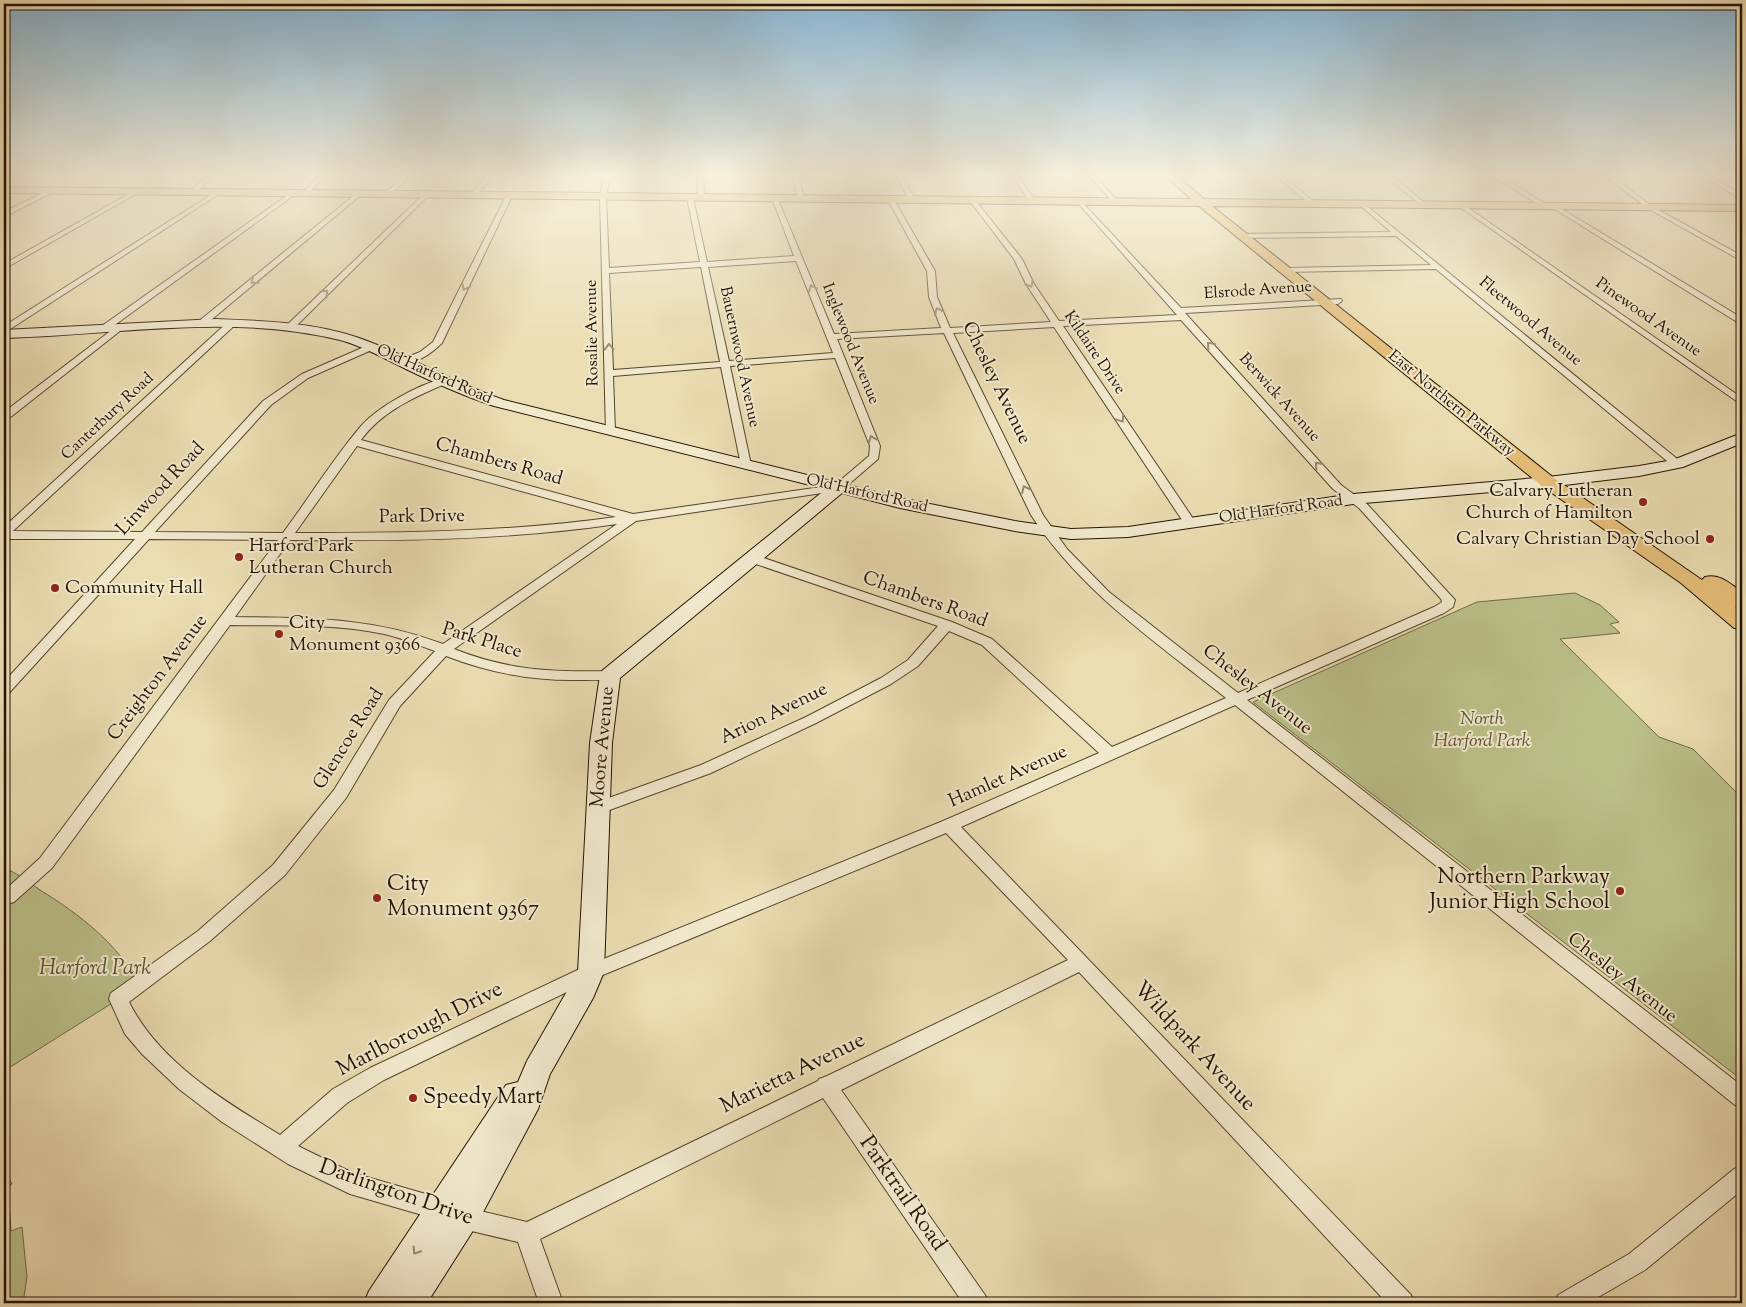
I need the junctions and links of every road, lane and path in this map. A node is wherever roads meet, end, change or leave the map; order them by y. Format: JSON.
{"nodes":[{"id":1,"x":60,"y":235,"type":"edge"},
{"id":2,"x":152,"y":235,"type":"edge"},
{"id":3,"x":237,"y":235,"type":"edge"},
{"id":4,"x":309,"y":235,"type":"edge"},
{"id":5,"x":385,"y":235,"type":"edge"},
{"id":6,"x":490,"y":235,"type":"edge"},
{"id":7,"x":605,"y":235,"type":"edge"},
{"id":8,"x":700,"y":235,"type":"edge"},
{"id":9,"x":790,"y":235,"type":"edge"},
{"id":10,"x":911,"y":235,"type":"edge"},
{"id":11,"x":1000,"y":235,"type":"edge"},
{"id":12,"x":1110,"y":235,"type":"edge"},
{"id":13,"x":1324,"y":235,"type":"edge"},
{"id":14,"x":1400,"y":235,"type":"edge"},
{"id":15,"x":1503,"y":235,"type":"edge"},
{"id":16,"x":1598,"y":235,"type":"edge"},
{"id":17,"x":1699,"y":235,"type":"edge"},
{"id":18,"x":1247,"y":236,"type":"joint"},
{"id":19,"x":799,"y":258,"type":"junction"},
{"id":20,"x":1742,"y":259,"type":"edge"},
{"id":21,"x":704,"y":265,"type":"junction"},
{"id":22,"x":4,"y":267,"type":"edge"},
{"id":23,"x":1439,"y":267,"type":"junction"},
{"id":24,"x":1291,"y":270,"type":"junction"},
{"id":25,"x":607,"y":271,"type":"junction"},
{"id":26,"x":1332,"y":302,"type":"junction"},
{"id":27,"x":1182,"y":314,"type":"junction"},
{"id":28,"x":233,"y":322,"type":"junction"},
{"id":29,"x":1742,"y":322,"type":"edge"},
{"id":30,"x":202,"y":323,"type":"junction"},
{"id":31,"x":1057,"y":324,"type":"junction"},
{"id":32,"x":290,"y":327,"type":"junction"},
{"id":33,"x":110,"y":329,"type":"junction"},
{"id":34,"x":4,"y":330,"type":"edge"},
{"id":35,"x":948,"y":330,"type":"junction"},
{"id":36,"x":4,"y":334,"type":"edge"},
{"id":37,"x":831,"y":337,"type":"junction"},
{"id":38,"x":371,"y":347,"type":"junction"},
{"id":39,"x":839,"y":355,"type":"junction"},
{"id":40,"x":403,"y":362,"type":"junction"},
{"id":41,"x":725,"y":364,"type":"junction"},
{"id":42,"x":610,"y":373,"type":"junction"},
{"id":43,"x":444,"y":381,"type":"junction"},
{"id":44,"x":1742,"y":402,"type":"edge"},
{"id":45,"x":4,"y":417,"type":"edge"},
{"id":46,"x":610,"y":431,"type":"junction"},
{"id":47,"x":1742,"y":438,"type":"edge"},
{"id":48,"x":355,"y":442,"type":"junction"},
{"id":49,"x":746,"y":464,"type":"junction"},
{"id":50,"x":1677,"y":464,"type":"junction"},
{"id":51,"x":1556,"y":481,"type":"junction"},
{"id":52,"x":838,"y":488,"type":"junction"},
{"id":53,"x":1353,"y":500,"type":"junction"},
{"id":54,"x":632,"y":518,"type":"junction"},
{"id":55,"x":1190,"y":523,"type":"junction"},
{"id":56,"x":1048,"y":532,"type":"junction"},
{"id":57,"x":4,"y":534,"type":"edge"},
{"id":58,"x":144,"y":535,"type":"junction"},
{"id":59,"x":286,"y":537,"type":"junction"},
{"id":60,"x":751,"y":558,"type":"junction"},
{"id":61,"x":1741,"y":600,"type":"edge"},
{"id":62,"x":1717,"y":603,"type":"junction"},
{"id":63,"x":1439,"y":610,"type":"joint"},
{"id":64,"x":226,"y":621,"type":"junction"},
{"id":65,"x":1742,"y":623,"type":"edge"},
{"id":66,"x":947,"y":625,"type":"junction"},
{"id":67,"x":444,"y":650,"type":"junction"},
{"id":68,"x":610,"y":675,"type":"junction"},
{"id":69,"x":4,"y":690,"type":"edge"},
{"id":70,"x":1236,"y":698,"type":"junction"},
{"id":71,"x":1110,"y":754,"type":"junction"},
{"id":72,"x":598,"y":808,"type":"junction"},
{"id":73,"x":949,"y":825,"type":"junction"},
{"id":74,"x":8,"y":897,"type":"dead end"},
{"id":75,"x":1082,"y":962,"type":"junction"},
{"id":76,"x":591,"y":972,"type":"junction"},
{"id":77,"x":118,"y":999,"type":"joint"},
{"id":78,"x":826,"y":1085,"type":"junction"},
{"id":79,"x":1742,"y":1098,"type":"edge"},
{"id":80,"x":282,"y":1148,"type":"junction"},
{"id":81,"x":1742,"y":1176,"type":"edge"},
{"id":82,"x":453,"y":1214,"type":"junction"},
{"id":83,"x":528,"y":1232,"type":"junction"},
{"id":84,"x":382,"y":1303,"type":"edge"},
{"id":85,"x":407,"y":1303,"type":"edge"},
{"id":86,"x":551,"y":1303,"type":"edge"},
{"id":87,"x":977,"y":1303,"type":"edge"},
{"id":88,"x":1403,"y":1303,"type":"edge"},
{"id":89,"x":1566,"y":1303,"type":"edge"}],
"edges":[{"from":1,"to":22,"type":"street"},
{"from":2,"to":34,"type":"street"},
{"from":3,"to":33,"type":"street"},
{"from":4,"to":30,"type":"street","one_way":true},
{"from":32,"to":5,"type":"street","one_way":true},
{"from":6,"to":40,"type":"street","one_way":true},
{"from":7,"to":25,"type":"street","name":"Rosalie Avenue"},
{"from":8,"to":21,"type":"street","name":"Bauernwood Avenue"},
{"from":9,"to":19,"type":"street","name":"Inglewood Avenue"},
{"from":35,"to":10,"type":"street","name":"Chesley Avenue","one_way":true},
{"from":11,"to":31,"type":"street","name":"Kildaire Drive","one_way":true},
{"from":12,"to":27,"type":"street","name":"Berwick Avenue"},
{"from":13,"to":18,"type":"street"},
{"from":14,"to":23,"type":"street","name":"Fleetwood Avenue"},
{"from":15,"to":44,"type":"street","name":"Pinewood Avenue"},
{"from":16,"to":29,"type":"street"},
{"from":17,"to":20,"type":"street"},
{"from":18,"to":24,"type":"main road","name":"East Northern Parkway"},
{"from":19,"to":21,"type":"street"},
{"from":37,"to":19,"type":"street","name":"Inglewood Avenue","one_way":true},
{"from":21,"to":25,"type":"street"},
{"from":21,"to":41,"type":"street","name":"Bauernwood Avenue"},
{"from":23,"to":24,"type":"street","name":"Elsrode Avenue"},
{"from":23,"to":50,"type":"street","name":"Fleetwood Avenue"},
{"from":24,"to":26,"type":"main road","name":"East Northern Parkway"},
{"from":42,"to":25,"type":"street","name":"Rosalie Avenue","one_way":true},
{"from":26,"to":27,"type":"street","name":"Elsrode Avenue"},
{"from":26,"to":51,"type":"main road","name":"East Northern Parkway"},
{"from":27,"to":31,"type":"street","name":"Elsrode Avenue"},
{"from":53,"to":27,"type":"street","name":"Berwick Avenue","one_way":true},
{"from":28,"to":30,"type":"street","name":"Old Harford Road"},
{"from":28,"to":32,"type":"street","name":"Old Harford Road"},
{"from":28,"to":57,"type":"street","name":"Canterbury Road"},
{"from":30,"to":33,"type":"street","name":"Old Harford Road"},
{"from":31,"to":35,"type":"street","name":"Elsrode Avenue"},
{"from":31,"to":55,"type":"street","name":"Kildaire Drive","one_way":true},
{"from":32,"to":38,"type":"street","name":"Old Harford Road"},
{"from":33,"to":36,"type":"street","name":"Old Harford Road"},
{"from":33,"to":45,"type":"street"},
{"from":35,"to":37,"type":"street","name":"Elsrode Avenue"},
{"from":56,"to":35,"type":"street","name":"Chesley Avenue","one_way":true},
{"from":37,"to":39,"type":"street","name":"Inglewood Avenue"},
{"from":38,"to":40,"type":"street","name":"Old Harford Road"},
{"from":38,"to":58,"type":"street","name":"Linwood Road"},
{"from":39,"to":41,"type":"street"},
{"from":52,"to":39,"type":"street","name":"Inglewood Avenue","one_way":true},
{"from":40,"to":43,"type":"street","name":"Old Harford Road"},
{"from":41,"to":42,"type":"street"},
{"from":41,"to":49,"type":"street","name":"Bauernwood Avenue"},
{"from":42,"to":46,"type":"street","name":"Rosalie Avenue"},
{"from":43,"to":46,"type":"street","name":"Old Harford Road"},
{"from":43,"to":48,"type":"street","name":"Creighton Avenue"},
{"from":46,"to":49,"type":"street","name":"Old Harford Road"},
{"from":47,"to":50,"type":"street","name":"Old Harford Road"},
{"from":48,"to":54,"type":"street","name":"Chambers Road"},
{"from":48,"to":59,"type":"street","name":"Creighton Avenue"},
{"from":49,"to":52,"type":"street","name":"Old Harford Road"},
{"from":50,"to":51,"type":"street","name":"Old Harford Road"},
{"from":51,"to":53,"type":"street","name":"Old Harford Road"},
{"from":51,"to":61,"type":"main road","name":"East Northern Parkway"},
{"from":51,"to":62,"type":"main road","name":"East Northern Parkway"},
{"from":52,"to":54,"type":"street","name":"Park Drive"},
{"from":52,"to":56,"type":"street","name":"Old Harford Road"},
{"from":52,"to":60,"type":"street","name":"Moore Avenue"},
{"from":53,"to":55,"type":"street","name":"Old Harford Road"},
{"from":53,"to":63,"type":"street","name":"Berwick Avenue"},
{"from":54,"to":59,"type":"street","name":"Park Drive"},
{"from":54,"to":67,"type":"street","name":"Glencoe Road"},
{"from":55,"to":56,"type":"street","name":"Old Harford Road"},
{"from":56,"to":70,"type":"street","name":"Chesley Avenue"},
{"from":57,"to":58,"type":"street","name":"Park Drive"},
{"from":58,"to":59,"type":"street","name":"Park Drive"},
{"from":58,"to":69,"type":"street","name":"Linwood Road"},
{"from":59,"to":64,"type":"street","name":"Creighton Avenue"},
{"from":60,"to":66,"type":"street","name":"Chambers Road"},
{"from":60,"to":68,"type":"street","name":"Moore Avenue"},
{"from":61,"to":62,"type":"street"},
{"from":62,"to":65,"type":"main road","name":"East Northern Parkway"},
{"from":63,"to":70,"type":"street","name":"Hamlet Avenue"},
{"from":64,"to":67,"type":"street","name":"Park Place"},
{"from":64,"to":74,"type":"street","name":"Creighton Avenue"},
{"from":66,"to":71,"type":"street","name":"Chambers Road"},
{"from":66,"to":72,"type":"street","name":"Arion Avenue"},
{"from":67,"to":68,"type":"street","name":"Park Place"},
{"from":67,"to":77,"type":"street","name":"Glencoe Road"},
{"from":68,"to":72,"type":"street","name":"Moore Avenue"},
{"from":70,"to":71,"type":"street","name":"Hamlet Avenue"},
{"from":70,"to":79,"type":"street","name":"Chesley Avenue"},
{"from":71,"to":73,"type":"street","name":"Hamlet Avenue"},
{"from":72,"to":76,"type":"street","name":"Moore Avenue"},
{"from":73,"to":75,"type":"street","name":"Wildpark Avenue"},
{"from":73,"to":76,"type":"street","name":"Hamlet Avenue"},
{"from":75,"to":78,"type":"street","name":"Marietta Avenue"},
{"from":75,"to":88,"type":"street","name":"Wildpark Avenue"},
{"from":76,"to":80,"type":"street","name":"Marlborough Drive"},
{"from":76,"to":82,"type":"street","name":"Moore Avenue"},
{"from":77,"to":80,"type":"street","name":"Darlington Drive"},
{"from":78,"to":83,"type":"street","name":"Marietta Avenue"},
{"from":78,"to":87,"type":"street","name":"Parktrail Road"},
{"from":80,"to":82,"type":"street","name":"Darlington Drive"},
{"from":81,"to":89,"type":"street"},
{"from":82,"to":83,"type":"street","name":"Darlington Drive"},
{"from":82,"to":84,"type":"street","one_way":true},
{"from":82,"to":85,"type":"street"},
{"from":83,"to":86,"type":"street"}]}
